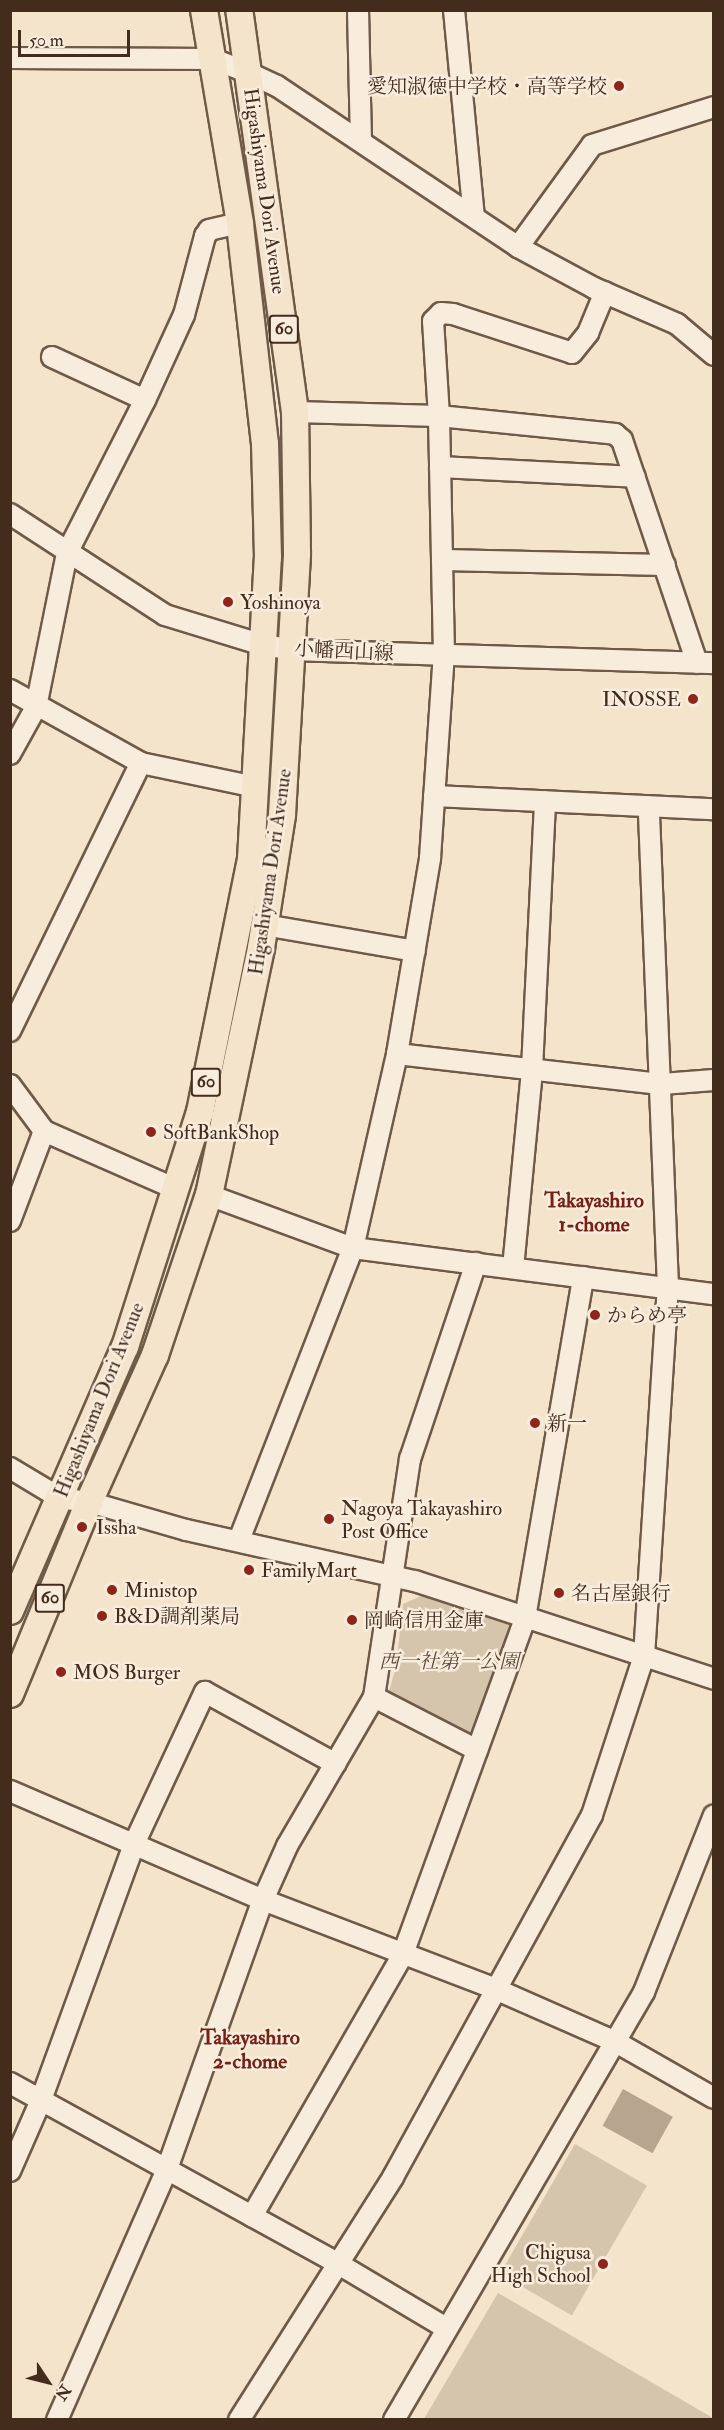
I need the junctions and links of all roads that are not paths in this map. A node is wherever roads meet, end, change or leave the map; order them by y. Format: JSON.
{"nodes":[{"id":1,"x":204,"y":10,"type":"edge"},
{"id":2,"x":239,"y":10,"type":"edge"},
{"id":3,"x":358,"y":10,"type":"edge"},
{"id":4,"x":454,"y":10,"type":"edge"},
{"id":5,"x":10,"y":58,"type":"edge"},
{"id":6,"x":213,"y":59,"type":"junction"},
{"id":7,"x":249,"y":73,"type":"junction"},
{"id":8,"x":714,"y":107,"type":"edge"},
{"id":9,"x":361,"y":141,"type":"junction"},
{"id":10,"x":474,"y":216,"type":"junction"},
{"id":11,"x":240,"y":223,"type":"junction"},
{"id":12,"x":518,"y":247,"type":"junction"},
{"id":13,"x":605,"y":292,"type":"junction"},
{"id":14,"x":714,"y":355,"type":"edge"},
{"id":15,"x":52,"y":357,"type":"dead end"},
{"id":16,"x":145,"y":400,"type":"junction"},
{"id":17,"x":295,"y":412,"type":"junction"},
{"id":18,"x":439,"y":416,"type":"junction"},
{"id":19,"x":440,"y":467,"type":"junction"},
{"id":20,"x":634,"y":477,"type":"junction"},
{"id":21,"x":10,"y":514,"type":"edge"},
{"id":22,"x":67,"y":553,"type":"junction"},
{"id":23,"x":442,"y":560,"type":"junction"},
{"id":24,"x":665,"y":566,"type":"junction"},
{"id":25,"x":263,"y":645,"type":"junction"},
{"id":26,"x":293,"y":650,"type":"junction"},
{"id":27,"x":444,"y":655,"type":"junction"},
{"id":28,"x":705,"y":663,"type":"edge"},
{"id":29,"x":10,"y":690,"type":"edge"},
{"id":30,"x":36,"y":707,"type":"junction"},
{"id":31,"x":10,"y":753,"type":"edge"},
{"id":32,"x":141,"y":763,"type":"junction"},
{"id":33,"x":256,"y":787,"type":"junction"},
{"id":34,"x":434,"y":796,"type":"junction"},
{"id":35,"x":545,"y":801,"type":"junction"},
{"id":36,"x":649,"y":806,"type":"junction"},
{"id":37,"x":714,"y":809,"type":"edge"},
{"id":38,"x":265,"y":925,"type":"junction"},
{"id":39,"x":415,"y":951,"type":"junction"},
{"id":40,"x":10,"y":1031,"type":"edge"},
{"id":41,"x":397,"y":1054,"type":"junction"},
{"id":42,"x":531,"y":1069,"type":"junction"},
{"id":43,"x":714,"y":1080,"type":"edge"},
{"id":44,"x":662,"y":1084,"type":"junction"},
{"id":45,"x":10,"y":1085,"type":"edge"},
{"id":46,"x":44,"y":1131,"type":"junction"},
{"id":47,"x":174,"y":1188,"type":"junction"},
{"id":48,"x":209,"y":1195,"type":"junction"},
{"id":49,"x":10,"y":1221,"type":"edge"},
{"id":50,"x":353,"y":1248,"type":"junction"},
{"id":51,"x":476,"y":1263,"type":"junction"},
{"id":52,"x":513,"y":1268,"type":"junction"},
{"id":53,"x":583,"y":1277,"type":"junction"},
{"id":54,"x":668,"y":1287,"type":"junction"},
{"id":55,"x":714,"y":1294,"type":"edge"},
{"id":56,"x":10,"y":1468,"type":"edge"},
{"id":57,"x":60,"y":1498,"type":"junction"},
{"id":58,"x":89,"y":1502,"type":"junction"},
{"id":59,"x":239,"y":1540,"type":"junction"},
{"id":60,"x":392,"y":1576,"type":"junction"},
{"id":61,"x":10,"y":1611,"type":"edge"},
{"id":62,"x":525,"y":1617,"type":"junction"},
{"id":63,"x":644,"y":1656,"type":"junction"},
{"id":64,"x":714,"y":1679,"type":"edge"},
{"id":65,"x":10,"y":1694,"type":"edge"},
{"id":66,"x":374,"y":1697,"type":"junction"},
{"id":67,"x":477,"y":1750,"type":"junction"},
{"id":68,"x":336,"y":1764,"type":"junction"},
{"id":69,"x":10,"y":1791,"type":"edge"},
{"id":70,"x":714,"y":1815,"type":"edge"},
{"id":71,"x":134,"y":1844,"type":"junction"},
{"id":72,"x":263,"y":1900,"type":"junction"},
{"id":73,"x":403,"y":1954,"type":"junction"},
{"id":74,"x":493,"y":1988,"type":"junction"},
{"id":75,"x":614,"y":2041,"type":"junction"},
{"id":76,"x":10,"y":2083,"type":"edge"},
{"id":77,"x":714,"y":2098,"type":"edge"},
{"id":78,"x":41,"y":2100,"type":"junction"},
{"id":79,"x":167,"y":2169,"type":"junction"},
{"id":80,"x":10,"y":2171,"type":"edge"},
{"id":81,"x":252,"y":2216,"type":"junction"},
{"id":82,"x":337,"y":2263,"type":"junction"},
{"id":83,"x":446,"y":2328,"type":"junction"},
{"id":84,"x":57,"y":2420,"type":"edge"},
{"id":85,"x":239,"y":2420,"type":"edge"},
{"id":86,"x":394,"y":2420,"type":"edge"}],
"edges":[{"from":1,"to":6,"type":"main road","name":"Higashiyama Dori Avenue","number":"60"},
{"from":2,"to":7,"type":"main road","name":"Higashiyama Dori Avenue","number":"60"},
{"from":3,"to":9,"type":"street"},
{"from":4,"to":10,"type":"street"},
{"from":5,"to":6,"type":"street"},
{"from":6,"to":7,"type":"street"},
{"from":6,"to":11,"type":"main road","name":"Higashiyama Dori Avenue","number":"60"},
{"from":7,"to":9,"type":"street"},
{"from":7,"to":17,"type":"main road","name":"Higashiyama Dori Avenue","number":"60"},
{"from":8,"to":12,"type":"street"},
{"from":9,"to":10,"type":"street"},
{"from":10,"to":12,"type":"street"},
{"from":11,"to":16,"type":"street"},
{"from":11,"to":25,"type":"main road","name":"Higashiyama Dori Avenue","number":"60"},
{"from":12,"to":13,"type":"street"},
{"from":13,"to":14,"type":"street"},
{"from":13,"to":18,"type":"street"},
{"from":15,"to":16,"type":"street"},
{"from":16,"to":22,"type":"street"},
{"from":17,"to":18,"type":"street"},
{"from":17,"to":26,"type":"main road","name":"Higashiyama Dori Avenue","number":"60"},
{"from":18,"to":19,"type":"street"},
{"from":18,"to":20,"type":"street"},
{"from":19,"to":20,"type":"street"},
{"from":19,"to":23,"type":"street"},
{"from":20,"to":24,"type":"street"},
{"from":21,"to":22,"type":"street","name":"小幡西山線"},
{"from":22,"to":25,"type":"street","name":"小幡西山線"},
{"from":22,"to":30,"type":"street"},
{"from":23,"to":24,"type":"street"},
{"from":23,"to":27,"type":"street"},
{"from":24,"to":28,"type":"street"},
{"from":25,"to":26,"type":"street","name":"小幡西山線"},
{"from":25,"to":33,"type":"main road","name":"Higashiyama Dori Avenue","number":"60"},
{"from":26,"to":27,"type":"street","name":"小幡西山線"},
{"from":26,"to":38,"type":"main road","name":"Higashiyama Dori Avenue","number":"60"},
{"from":27,"to":28,"type":"street","name":"小幡西山線"},
{"from":27,"to":34,"type":"street"},
{"from":29,"to":30,"type":"street"},
{"from":30,"to":31,"type":"street"},
{"from":30,"to":32,"type":"street"},
{"from":32,"to":33,"type":"street"},
{"from":32,"to":40,"type":"street"},
{"from":33,"to":47,"type":"main road","name":"Higashiyama Dori Avenue","number":"60"},
{"from":34,"to":35,"type":"street"},
{"from":34,"to":39,"type":"street"},
{"from":35,"to":36,"type":"street"},
{"from":35,"to":42,"type":"street"},
{"from":36,"to":37,"type":"street"},
{"from":36,"to":44,"type":"street"},
{"from":38,"to":39,"type":"street"},
{"from":38,"to":48,"type":"main road","name":"Higashiyama Dori Avenue","number":"60"},
{"from":39,"to":41,"type":"street"},
{"from":41,"to":42,"type":"street"},
{"from":41,"to":50,"type":"street"},
{"from":42,"to":44,"type":"street"},
{"from":42,"to":52,"type":"street"},
{"from":43,"to":44,"type":"street"},
{"from":44,"to":54,"type":"street"},
{"from":45,"to":46,"type":"street"},
{"from":46,"to":47,"type":"street"},
{"from":46,"to":49,"type":"street"},
{"from":47,"to":57,"type":"main road","name":"Higashiyama Dori Avenue","number":"60"},
{"from":48,"to":50,"type":"street"},
{"from":48,"to":58,"type":"main road","name":"Higashiyama Dori Avenue","number":"60"},
{"from":50,"to":51,"type":"street"},
{"from":50,"to":59,"type":"street"},
{"from":51,"to":52,"type":"street"},
{"from":51,"to":60,"type":"street"},
{"from":52,"to":53,"type":"street"},
{"from":53,"to":54,"type":"street"},
{"from":53,"to":62,"type":"street"},
{"from":54,"to":55,"type":"street"},
{"from":54,"to":63,"type":"street"},
{"from":56,"to":57,"type":"street"},
{"from":57,"to":58,"type":"street"},
{"from":57,"to":61,"type":"main road","name":"Higashiyama Dori Avenue","number":"60"},
{"from":58,"to":59,"type":"street"},
{"from":58,"to":65,"type":"main road","name":"Higashiyama Dori Avenue","number":"60"},
{"from":59,"to":60,"type":"street"},
{"from":60,"to":62,"type":"street"},
{"from":60,"to":66,"type":"street"},
{"from":62,"to":63,"type":"street"},
{"from":62,"to":67,"type":"street"},
{"from":63,"to":64,"type":"street"},
{"from":63,"to":74,"type":"street"},
{"from":66,"to":67,"type":"street"},
{"from":66,"to":68,"type":"street"},
{"from":67,"to":73,"type":"street"},
{"from":68,"to":71,"type":"street"},
{"from":68,"to":72,"type":"street"},
{"from":69,"to":71,"type":"street"},
{"from":70,"to":75,"type":"street"},
{"from":71,"to":72,"type":"street"},
{"from":71,"to":78,"type":"street"},
{"from":72,"to":73,"type":"street"},
{"from":72,"to":79,"type":"street"},
{"from":73,"to":74,"type":"street"},
{"from":73,"to":81,"type":"street"},
{"from":74,"to":75,"type":"street"},
{"from":74,"to":82,"type":"street"},
{"from":75,"to":77,"type":"street"},
{"from":75,"to":83,"type":"street"},
{"from":76,"to":78,"type":"street"},
{"from":78,"to":79,"type":"street"},
{"from":78,"to":80,"type":"street"},
{"from":79,"to":81,"type":"street"},
{"from":79,"to":84,"type":"street"},
{"from":81,"to":82,"type":"street"},
{"from":82,"to":83,"type":"street"},
{"from":82,"to":85,"type":"street"},
{"from":83,"to":86,"type":"street"}]}
